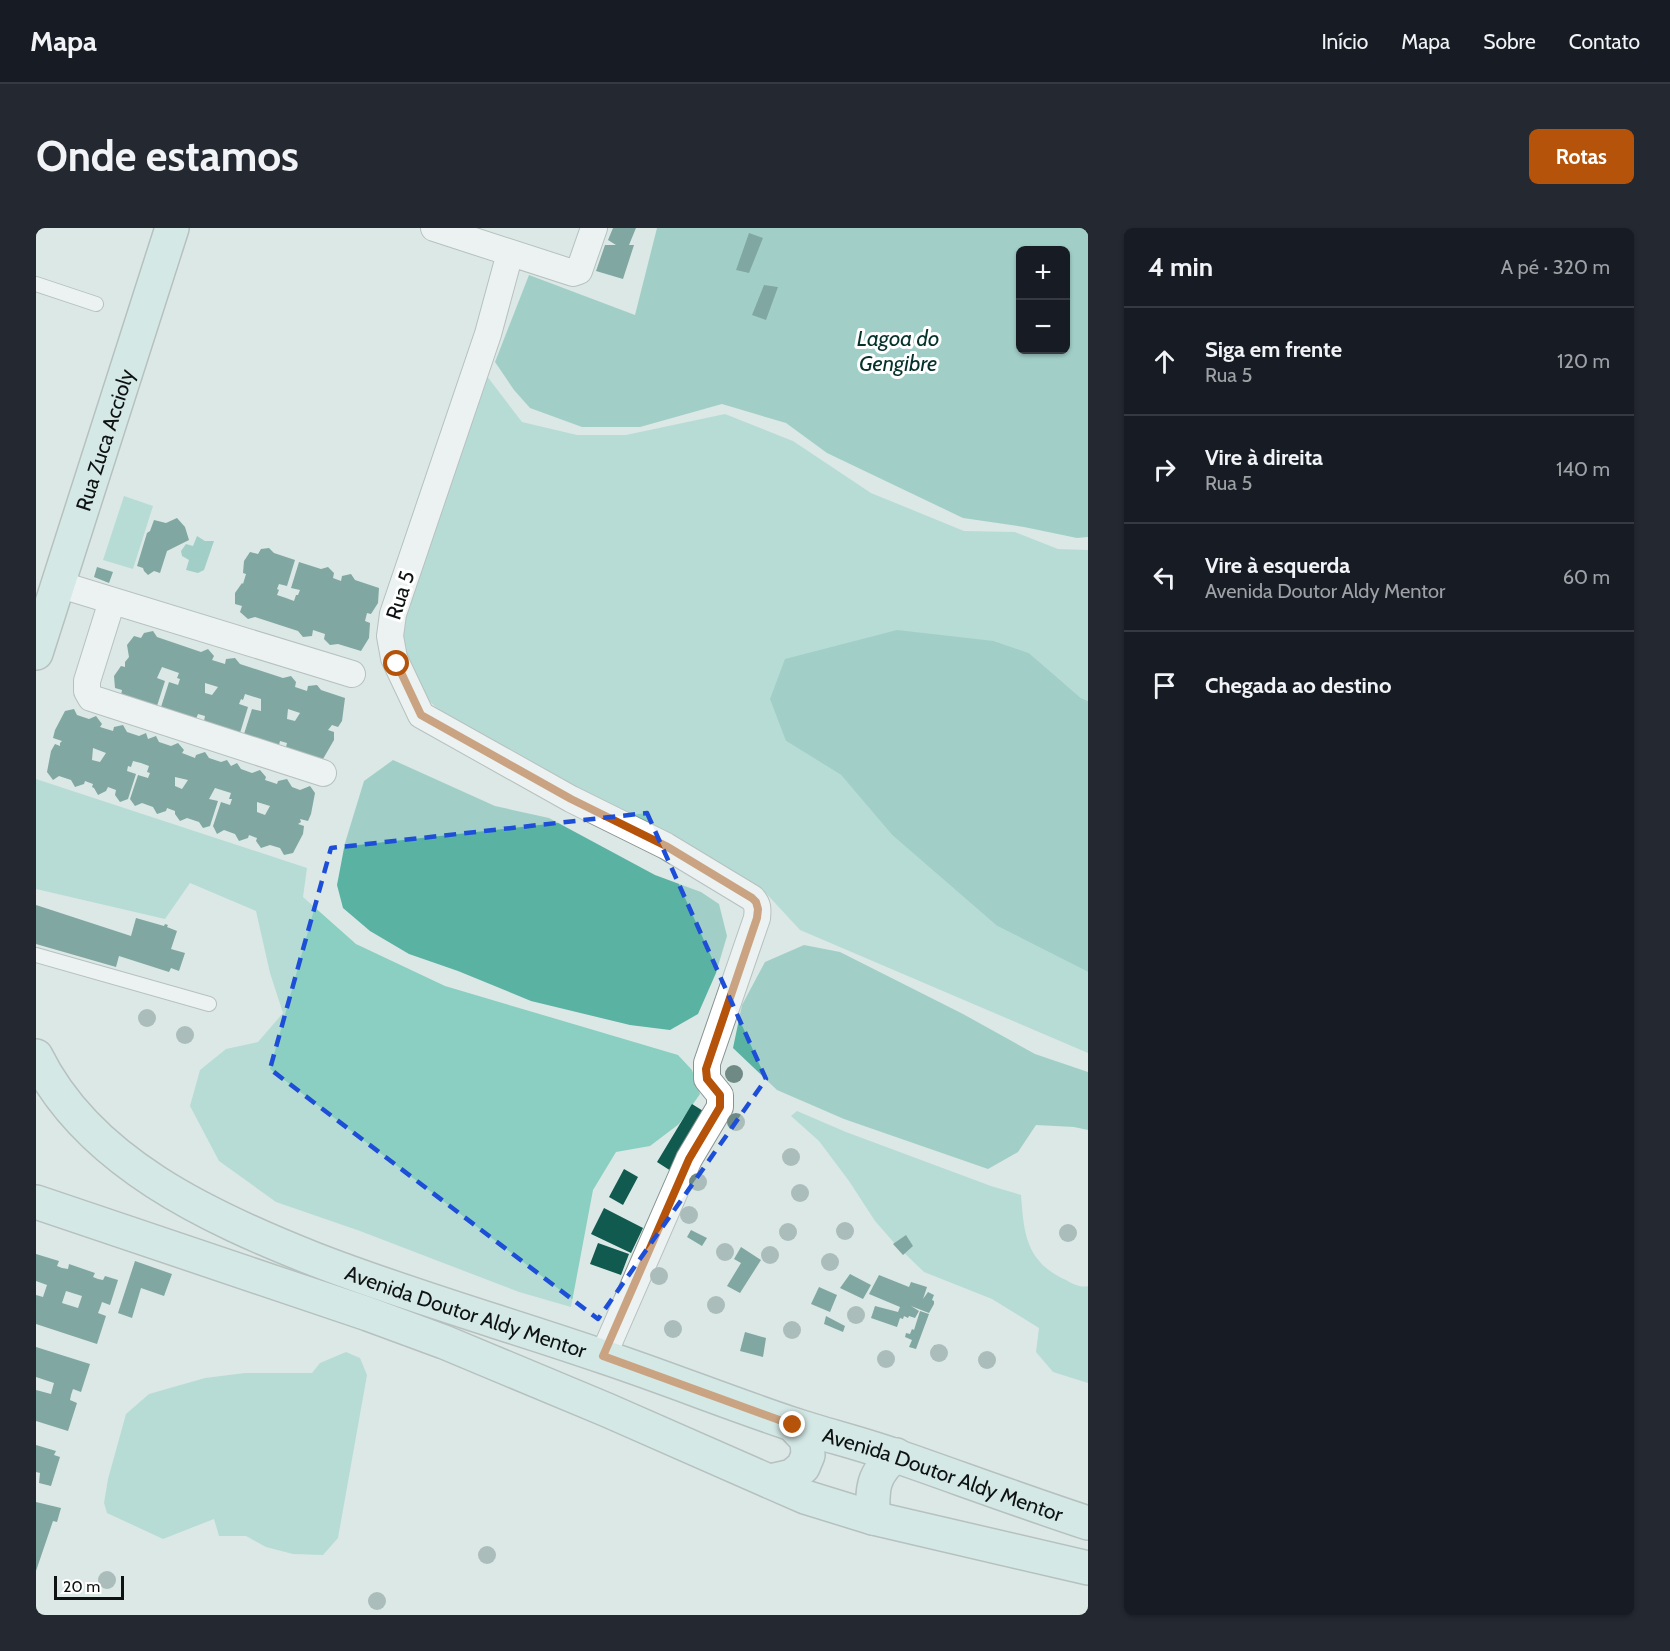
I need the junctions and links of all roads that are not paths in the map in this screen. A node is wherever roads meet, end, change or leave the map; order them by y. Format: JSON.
{"nodes":[{"id":1,"x":172,"y":228,"type":"edge"},
{"id":2,"x":434,"y":228,"type":"edge"},
{"id":3,"x":594,"y":228,"type":"edge"},
{"id":4,"x":510,"y":253,"type":"junction"},
{"id":5,"x":36,"y":284,"type":"edge"},
{"id":6,"x":96,"y":304,"type":"dead end"},
{"id":7,"x":58,"y":584,"type":"junction"},
{"id":8,"x":112,"y":601,"type":"junction"},
{"id":9,"x":36,"y":653,"type":"edge"},
{"id":10,"x":352,"y":674,"type":"dead end"},
{"id":11,"x":323,"y":773,"type":"dead end"},
{"id":12,"x":36,"y":956,"type":"edge"},
{"id":13,"x":209,"y":1004,"type":"dead end"},
{"id":14,"x":36,"y":1056,"type":"edge"},
{"id":15,"x":36,"y":1202,"type":"edge"},
{"id":16,"x":603,"y":1356,"type":"junction"},
{"id":17,"x":793,"y":1425,"type":"junction"},
{"id":18,"x":896,"y":1455,"type":"junction"},
{"id":19,"x":770,"y":1481,"type":"junction"},
{"id":20,"x":873,"y":1518,"type":"junction"},
{"id":21,"x":1088,"y":1522,"type":"edge"},
{"id":22,"x":1088,"y":1568,"type":"edge"}],
"edges":[{"from":1,"to":7,"type":"street","name":"Rua Zuca Accioly"},
{"from":2,"to":4,"type":"street"},
{"from":3,"to":4,"type":"street"},
{"from":4,"to":16,"type":"street","name":"Rua 5"},
{"from":5,"to":6,"type":"lane"},
{"from":7,"to":8,"type":"street"},
{"from":7,"to":9,"type":"street","name":"Rua Zuca Accioly"},
{"from":8,"to":10,"type":"street"},
{"from":8,"to":11,"type":"street"},
{"from":12,"to":13,"type":"lane"},
{"from":14,"to":16,"type":"street","name":"Avenida Doutor Aldy Mentor"},
{"from":15,"to":19,"type":"street","name":"Avenida Doutor Aldy Mentor"},
{"from":16,"to":17,"type":"street","name":"Avenida Doutor Aldy Mentor"},
{"from":17,"to":18,"type":"street","name":"Avenida Doutor Aldy Mentor"},
{"from":17,"to":19,"type":"street"},
{"from":18,"to":20,"type":"street"},
{"from":18,"to":21,"type":"street","name":"Avenida Doutor Aldy Mentor"},
{"from":19,"to":20,"type":"street","name":"Avenida Doutor Aldy Mentor"},
{"from":20,"to":22,"type":"street","name":"Avenida Doutor Aldy Mentor"}]}
